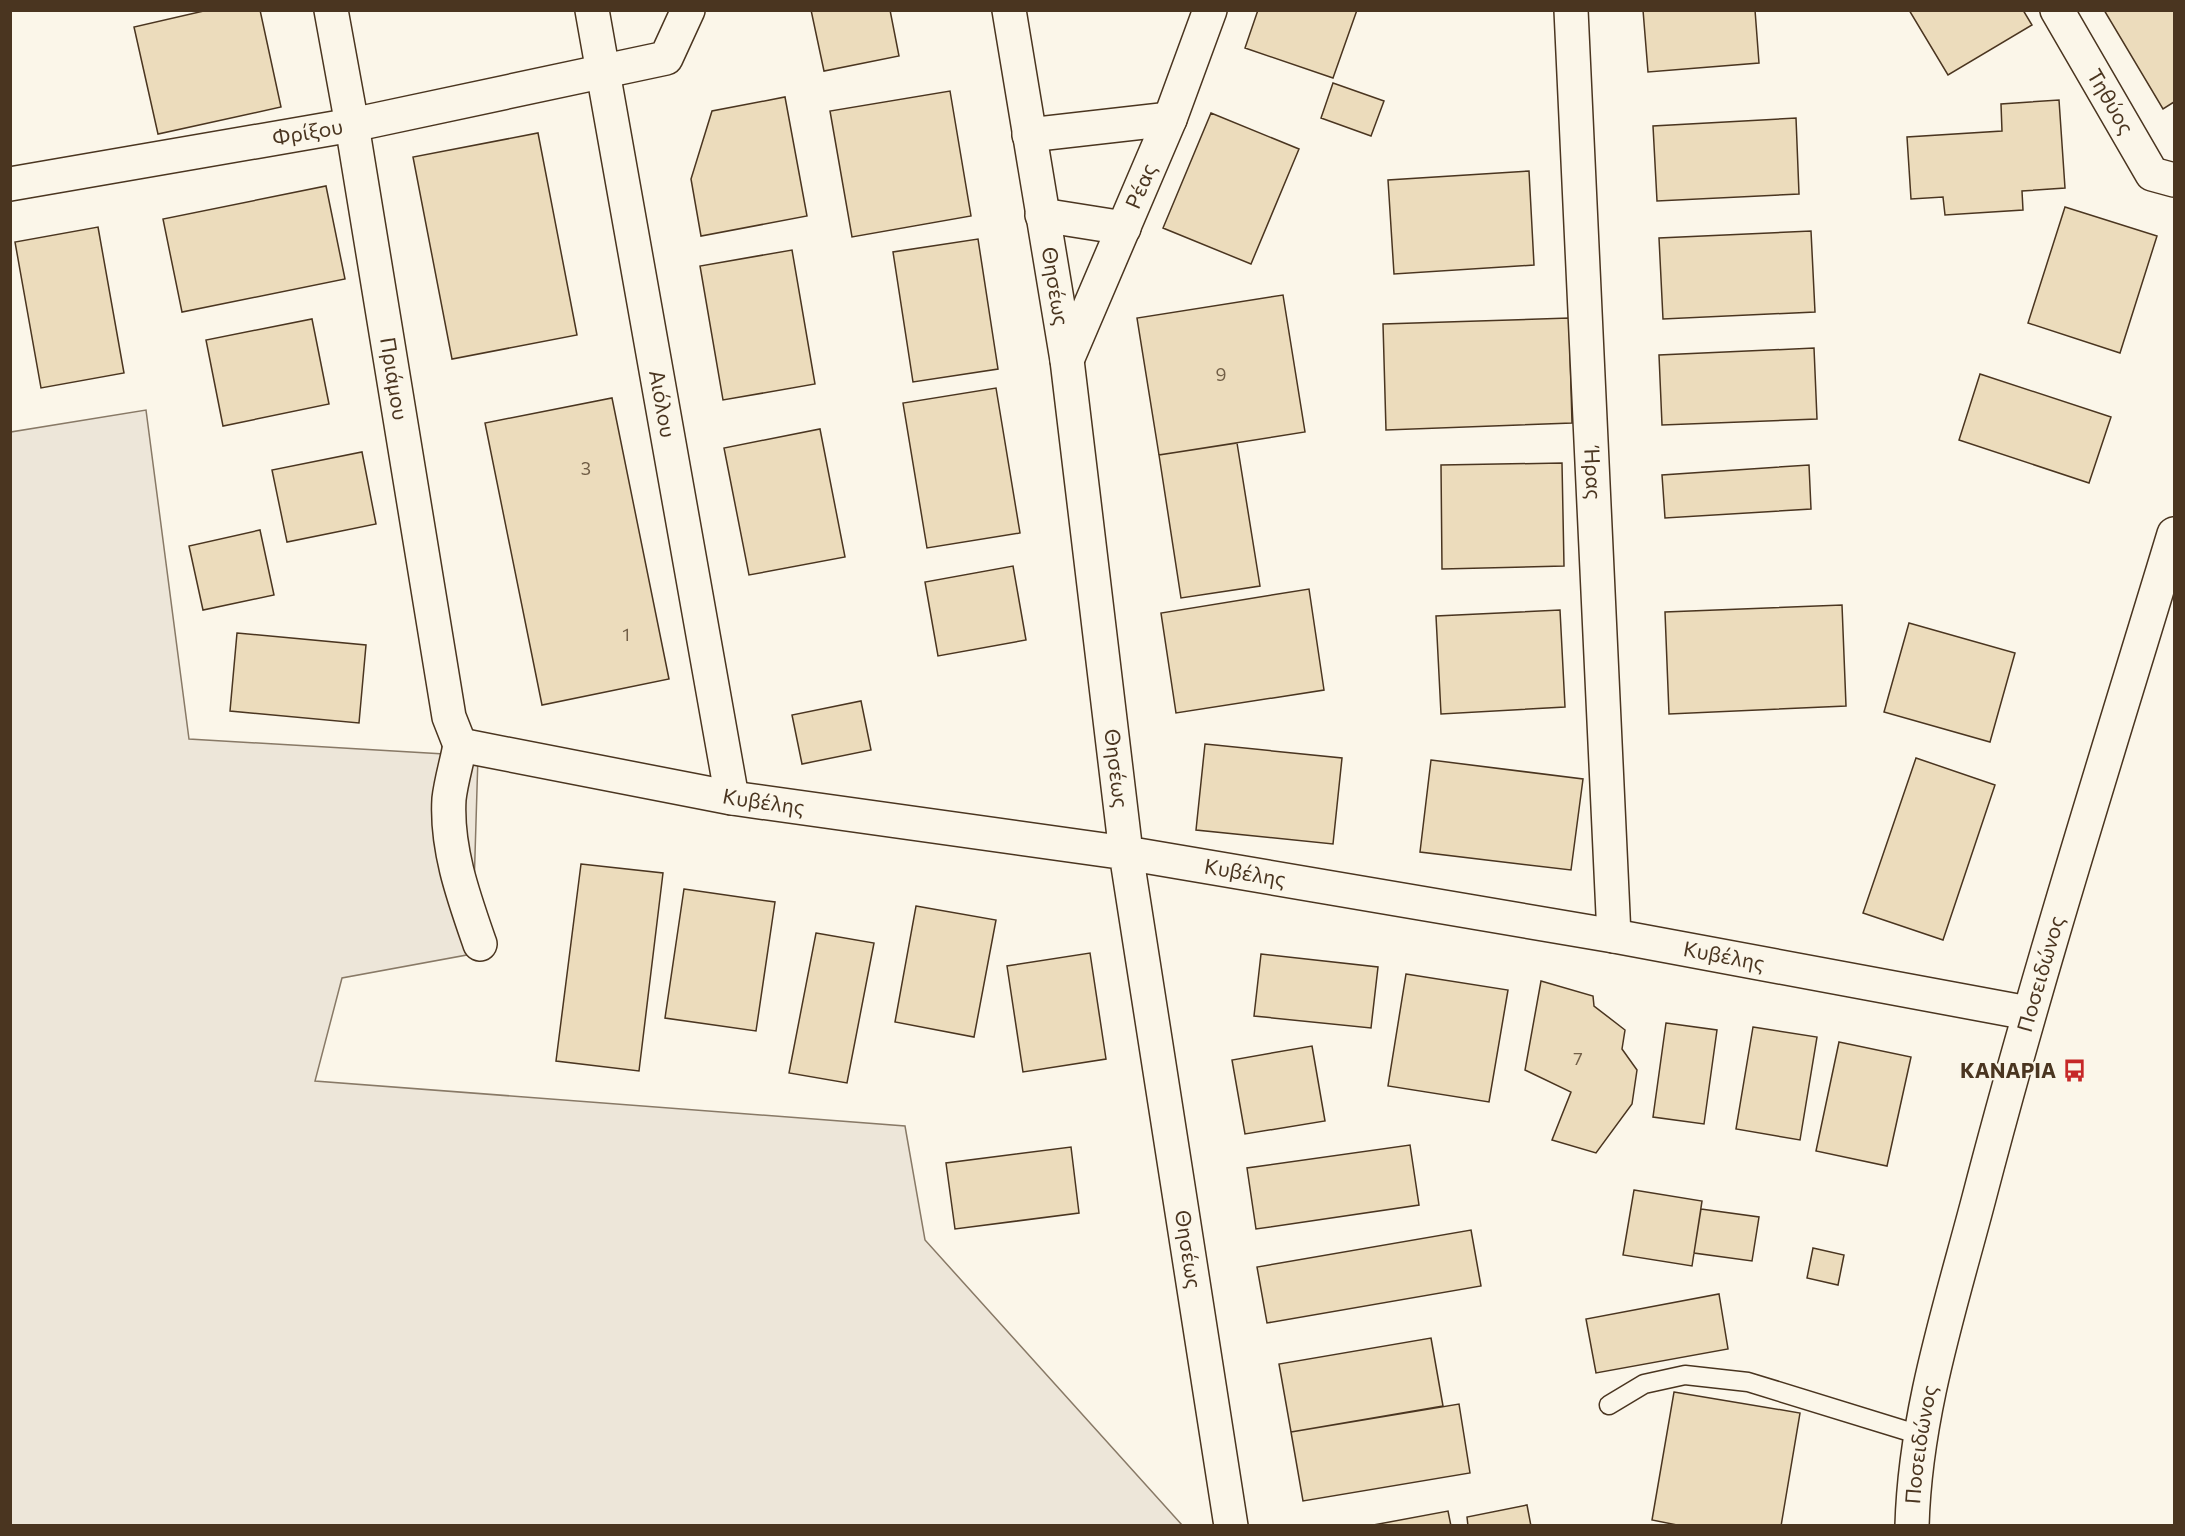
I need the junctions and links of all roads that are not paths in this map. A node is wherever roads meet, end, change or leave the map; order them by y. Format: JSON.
{"nodes":[{"id":1,"x":331,"y":10,"type":"edge"},
{"id":2,"x":591,"y":10,"type":"edge"},
{"id":3,"x":688,"y":10,"type":"edge"},
{"id":4,"x":1009,"y":10,"type":"edge"},
{"id":5,"x":1210,"y":10,"type":"edge"},
{"id":6,"x":1571,"y":10,"type":"edge"},
{"id":7,"x":2057,"y":10,"type":"edge"},
{"id":8,"x":603,"y":71,"type":"junction"},
{"id":9,"x":1170,"y":119,"type":"junction"},
{"id":10,"x":352,"y":125,"type":"junction"},
{"id":11,"x":1029,"y":135,"type":"junction"},
{"id":12,"x":2175,"y":180,"type":"edge"},
{"id":13,"x":10,"y":184,"type":"edge"},
{"id":14,"x":1042,"y":215,"type":"junction"},
{"id":15,"x":1124,"y":228,"type":"junction"},
{"id":16,"x":1067,"y":360,"type":"junction"},
{"id":17,"x":2175,"y":534,"type":"edge"},
{"id":18,"x":460,"y":745,"type":"junction"},
{"id":19,"x":732,"y":798,"type":"junction"},
{"id":20,"x":1126,"y":853,"type":"junction"},
{"id":21,"x":1614,"y":936,"type":"junction"},
{"id":22,"x":480,"y":944,"type":"dead end"},
{"id":23,"x":2028,"y":1013,"type":"junction"},
{"id":24,"x":1609,"y":1405,"type":"dead end"},
{"id":25,"x":1920,"y":1435,"type":"junction"},
{"id":26,"x":1231,"y":1526,"type":"edge"},
{"id":27,"x":1912,"y":1526,"type":"edge"}],
"edges":[{"from":1,"to":10,"type":"street","name":"Πριάμου"},
{"from":2,"to":8,"type":"street","name":"Αιόλου"},
{"from":3,"to":8,"type":"street","name":"Φρίξου"},
{"from":4,"to":11,"type":"street","name":"Θησέως"},
{"from":5,"to":9,"type":"street","name":"Ρέας"},
{"from":6,"to":21,"type":"street","name":"Ήρας"},
{"from":7,"to":12,"type":"street","name":"Τηθύος"},
{"from":8,"to":10,"type":"street","name":"Φρίξου"},
{"from":8,"to":19,"type":"street","name":"Αιόλου"},
{"from":9,"to":11,"type":"street"},
{"from":9,"to":15,"type":"street","name":"Ρέας"},
{"from":10,"to":13,"type":"street","name":"Φρίξου"},
{"from":10,"to":18,"type":"street","name":"Πριάμου"},
{"from":11,"to":14,"type":"street","name":"Θησέως"},
{"from":14,"to":15,"type":"street"},
{"from":14,"to":16,"type":"street","name":"Θησέως"},
{"from":15,"to":16,"type":"street","name":"Ρέας"},
{"from":16,"to":20,"type":"street","name":"Θησέως"},
{"from":17,"to":23,"type":"street","name":"Ποσειδώνος"},
{"from":18,"to":19,"type":"street","name":"Κυβέλης"},
{"from":18,"to":22,"type":"street"},
{"from":19,"to":20,"type":"street","name":"Κυβέλης"},
{"from":20,"to":21,"type":"street","name":"Κυβέλης"},
{"from":20,"to":26,"type":"street","name":"Θησέως"},
{"from":21,"to":23,"type":"street","name":"Κυβέλης"},
{"from":23,"to":25,"type":"street","name":"Ποσειδώνος"},
{"from":24,"to":25,"type":"lane"},
{"from":25,"to":27,"type":"street","name":"Ποσειδώνος"}]}
